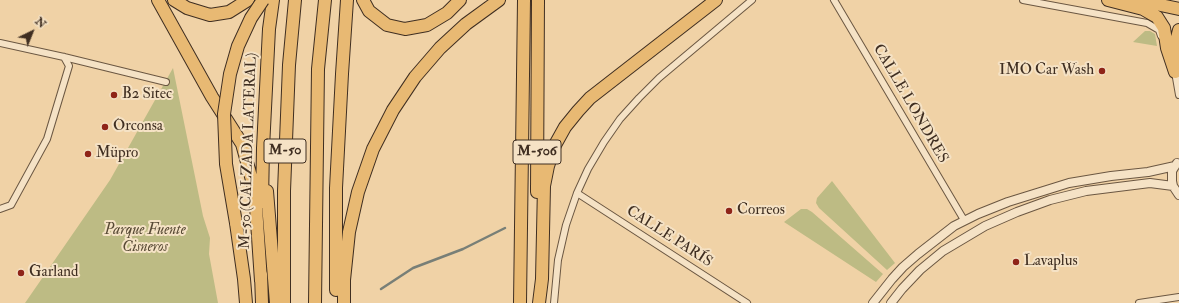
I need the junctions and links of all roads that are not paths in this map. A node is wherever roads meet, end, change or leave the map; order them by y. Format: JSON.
{"nodes":[{"id":1,"x":158,"y":0,"type":"edge"},
{"id":2,"x":174,"y":0,"type":"edge"},
{"id":3,"x":248,"y":0,"type":"edge"},
{"id":4,"x":263,"y":0,"type":"edge"},
{"id":5,"x":273,"y":0,"type":"edge"},
{"id":6,"x":295,"y":0,"type":"edge"},
{"id":7,"x":325,"y":0,"type":"edge"},
{"id":8,"x":347,"y":0,"type":"edge"},
{"id":9,"x":363,"y":0,"type":"edge"},
{"id":10,"x":460,"y":0,"type":"edge"},
{"id":11,"x":524,"y":0,"type":"edge"},
{"id":12,"x":538,"y":0,"type":"edge"},
{"id":13,"x":716,"y":0,"type":"edge"},
{"id":14,"x":752,"y":0,"type":"edge"},
{"id":15,"x":834,"y":0,"type":"edge"},
{"id":16,"x":1023,"y":0,"type":"edge"},
{"id":17,"x":1108,"y":0,"type":"edge"},
{"id":18,"x":1136,"y":0,"type":"edge"},
{"id":19,"x":495,"y":2,"type":"edge"},
{"id":20,"x":1179,"y":9,"type":"edge"},
{"id":21,"x":1179,"y":30,"type":"edge"},
{"id":22,"x":0,"y":43,"type":"edge"},
{"id":23,"x":1167,"y":48,"type":"junction"},
{"id":24,"x":64,"y":57,"type":"junction"},
{"id":25,"x":1175,"y":72,"type":"junction"},
{"id":26,"x":166,"y":82,"type":"dead end"},
{"id":27,"x":1179,"y":95,"type":"edge"},
{"id":28,"x":263,"y":148,"type":"junction"},
{"id":29,"x":1177,"y":164,"type":"edge"},
{"id":30,"x":1173,"y":186,"type":"junction"},
{"id":31,"x":577,"y":193,"type":"junction"},
{"id":32,"x":1179,"y":195,"type":"edge"},
{"id":33,"x":0,"y":209,"type":"edge"},
{"id":34,"x":964,"y":220,"type":"junction"},
{"id":35,"x":520,"y":250,"type":"junction"},
{"id":36,"x":261,"y":281,"type":"junction"},
{"id":37,"x":1179,"y":297,"type":"edge"},
{"id":38,"x":245,"y":301,"type":"edge"},
{"id":39,"x":262,"y":303,"type":"edge"},
{"id":40,"x":276,"y":303,"type":"edge"},
{"id":41,"x":284,"y":303,"type":"edge"},
{"id":42,"x":315,"y":303,"type":"edge"},
{"id":43,"x":337,"y":303,"type":"edge"},
{"id":44,"x":344,"y":303,"type":"edge"},
{"id":45,"x":517,"y":303,"type":"edge"},
{"id":46,"x":520,"y":303,"type":"edge"},
{"id":47,"x":538,"y":303,"type":"edge"},
{"id":48,"x":554,"y":303,"type":"edge"},
{"id":49,"x":747,"y":303,"type":"edge"},
{"id":50,"x":873,"y":303,"type":"edge"},
{"id":51,"x":891,"y":303,"type":"edge"},
{"id":52,"x":1139,"y":303,"type":"edge"}],
"edges":[{"from":1,"to":36,"type":"highway"},
{"from":2,"to":3,"type":"highway"},
{"from":4,"to":38,"type":"highway","bridge":true},
{"from":5,"to":28,"type":"highway","name":"M-50 (CALZADA LATERAL)","number":"M-50"},
{"from":6,"to":41,"type":"highway","number":"M-50"},
{"from":7,"to":42,"type":"highway","number":"M-50"},
{"from":8,"to":43,"type":"highway"},
{"from":9,"to":10,"type":"highway"},
{"from":11,"to":35,"type":"highway","number":"M-506"},
{"from":12,"to":47,"type":"highway","number":"M-506"},
{"from":13,"to":47,"type":"highway"},
{"from":14,"to":31,"type":"street"},
{"from":15,"to":34,"type":"street","name":"CALLE LONDRES"},
{"from":16,"to":23,"type":"street"},
{"from":17,"to":23,"type":"highway"},
{"from":18,"to":20,"type":"highway"},
{"from":19,"to":44,"type":"highway"},
{"from":21,"to":25,"type":"highway"},
{"from":22,"to":24,"type":"street"},
{"from":23,"to":25,"type":"highway"},
{"from":24,"to":26,"type":"street"},
{"from":24,"to":33,"type":"street"},
{"from":25,"to":27,"type":"street"},
{"from":28,"to":36,"type":"highway","name":"M-50 (CALZADA LATERAL)","number":"M-50"},
{"from":28,"to":40,"type":"highway","number":"M-50"},
{"from":29,"to":30,"type":"street"},
{"from":29,"to":34,"type":"street"},
{"from":30,"to":32,"type":"street"},
{"from":30,"to":51,"type":"street"},
{"from":31,"to":48,"type":"street"},
{"from":31,"to":49,"type":"street","name":"CALLE PARÍS"},
{"from":34,"to":50,"type":"street"},
{"from":35,"to":45,"type":"highway"},
{"from":35,"to":46,"type":"highway","number":"M-506"},
{"from":36,"to":39,"type":"highway","name":"M-50 (CALZADA LATERAL)","number":"M-50"},
{"from":37,"to":52,"type":"street"}]}
